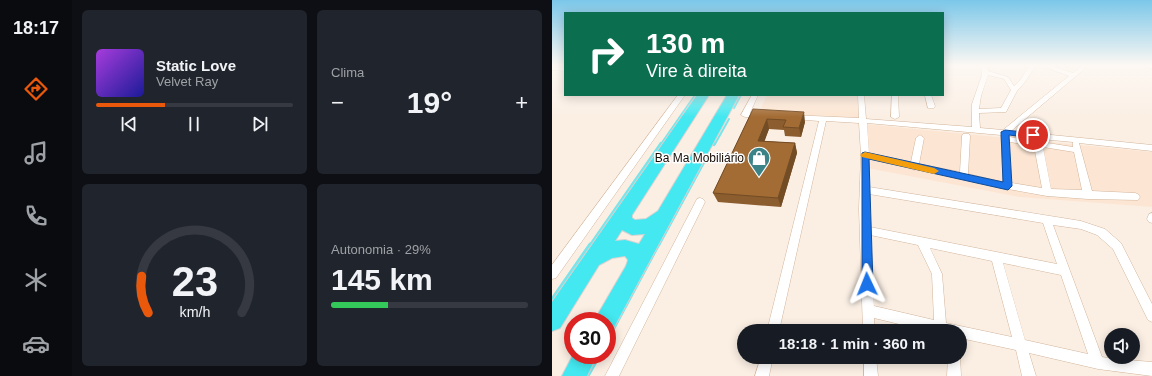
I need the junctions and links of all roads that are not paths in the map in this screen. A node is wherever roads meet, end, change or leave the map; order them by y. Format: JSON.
{"nodes":[{"id":1,"x":983,"y":83,"type":"edge"},
{"id":2,"x":1009,"y":83,"type":"edge"},
{"id":3,"x":1021,"y":83,"type":"edge"},
{"id":4,"x":1065,"y":83,"type":"edge"},
{"id":5,"x":1014,"y":90,"type":"junction"},
{"id":6,"x":681,"y":96,"type":"edge"},
{"id":7,"x":702,"y":96,"type":"edge"},
{"id":8,"x":732,"y":96,"type":"edge"},
{"id":9,"x":754,"y":96,"type":"edge"},
{"id":10,"x":861,"y":96,"type":"edge"},
{"id":11,"x":895,"y":96,"type":"edge"},
{"id":12,"x":928,"y":96,"type":"edge"},
{"id":13,"x":931,"y":106,"type":"dead end"},
{"id":14,"x":975,"y":111,"type":"junction"},
{"id":15,"x":769,"y":116,"type":"edge"},
{"id":16,"x":784,"y":116,"type":"edge"},
{"id":17,"x":895,"y":117,"type":"dead end"},
{"id":18,"x":823,"y":118,"type":"junction"},
{"id":19,"x":862,"y":120,"type":"junction"},
{"id":20,"x":976,"y":130,"type":"junction"},
{"id":21,"x":966,"y":136,"type":"dead end"},
{"id":22,"x":1006,"y":136,"type":"junction"},
{"id":23,"x":920,"y":138,"type":"dead end"},
{"id":24,"x":1075,"y":140,"type":"junction"},
{"id":25,"x":1038,"y":144,"type":"junction"},
{"id":26,"x":1152,"y":148,"type":"edge"},
{"id":27,"x":1077,"y":150,"type":"junction"},
{"id":28,"x":865,"y":155,"type":"junction"},
{"id":29,"x":914,"y":167,"type":"junction"},
{"id":30,"x":964,"y":177,"type":"junction"},
{"id":31,"x":1008,"y":186,"type":"junction"},
{"id":32,"x":864,"y":190,"type":"junction"},
{"id":33,"x":1047,"y":192,"type":"junction"},
{"id":34,"x":1088,"y":195,"type":"junction"},
{"id":35,"x":1135,"y":198,"type":"dead end"},
{"id":36,"x":700,"y":202,"type":"dead end"},
{"id":37,"x":625,"y":209,"type":"junction"},
{"id":38,"x":668,"y":212,"type":"junction"},
{"id":39,"x":1047,"y":221,"type":"junction"},
{"id":40,"x":865,"y":230,"type":"junction"},
{"id":41,"x":922,"y":242,"type":"junction"},
{"id":42,"x":996,"y":257,"type":"junction"},
{"id":43,"x":588,"y":266,"type":"junction"},
{"id":44,"x":634,"y":270,"type":"junction"},
{"id":45,"x":1066,"y":271,"type":"junction"},
{"id":46,"x":552,"y":274,"type":"edge"},
{"id":47,"x":868,"y":311,"type":"junction"},
{"id":48,"x":610,"y":312,"type":"edge"},
{"id":49,"x":1152,"y":316,"type":"edge"},
{"id":50,"x":552,"y":320,"type":"edge"},
{"id":51,"x":775,"y":324,"type":"edge"},
{"id":52,"x":869,"y":324,"type":"edge"},
{"id":53,"x":926,"y":324,"type":"edge"},
{"id":54,"x":940,"y":324,"type":"edge"},
{"id":55,"x":967,"y":334,"type":"edge"},
{"id":56,"x":1022,"y":347,"type":"junction"},
{"id":57,"x":1098,"y":363,"type":"junction"},
{"id":58,"x":581,"y":364,"type":"edge"},
{"id":59,"x":765,"y":364,"type":"edge"},
{"id":60,"x":870,"y":364,"type":"edge"},
{"id":61,"x":954,"y":364,"type":"edge"},
{"id":62,"x":1152,"y":369,"type":"edge"},
{"id":63,"x":574,"y":376,"type":"edge"},
{"id":64,"x":612,"y":376,"type":"edge"},
{"id":65,"x":762,"y":376,"type":"edge"},
{"id":66,"x":871,"y":376,"type":"edge"},
{"id":67,"x":954,"y":376,"type":"edge"},
{"id":68,"x":1029,"y":376,"type":"edge"}],
"edges":[{"from":1,"to":14,"type":"street"},
{"from":2,"to":5,"type":"street"},
{"from":3,"to":5,"type":"street"},
{"from":4,"to":22,"type":"street"},
{"from":5,"to":14,"type":"street"},
{"from":6,"to":46,"type":"street"},
{"from":7,"to":37,"type":"highway"},
{"from":8,"to":38,"type":"highway"},
{"from":9,"to":15,"type":"street"},
{"from":10,"to":19,"type":"street"},
{"from":11,"to":17,"type":"street"},
{"from":12,"to":13,"type":"street"},
{"from":14,"to":20,"type":"street"},
{"from":16,"to":18,"type":"street"},
{"from":18,"to":19,"type":"street"},
{"from":18,"to":51,"type":"street"},
{"from":19,"to":20,"type":"street"},
{"from":19,"to":28,"type":"street"},
{"from":20,"to":22,"type":"street"},
{"from":21,"to":30,"type":"street"},
{"from":22,"to":24,"type":"street"},
{"from":22,"to":25,"type":"street"},
{"from":22,"to":31,"type":"street"},
{"from":23,"to":29,"type":"street"},
{"from":24,"to":26,"type":"street"},
{"from":24,"to":27,"type":"street"},
{"from":25,"to":27,"type":"street"},
{"from":25,"to":33,"type":"street"},
{"from":27,"to":34,"type":"street"},
{"from":28,"to":29,"type":"street"},
{"from":28,"to":32,"type":"street"},
{"from":29,"to":30,"type":"street"},
{"from":30,"to":31,"type":"street"},
{"from":31,"to":33,"type":"street"},
{"from":32,"to":39,"type":"street"},
{"from":32,"to":40,"type":"street"},
{"from":33,"to":34,"type":"street"},
{"from":34,"to":35,"type":"street"},
{"from":36,"to":64,"type":"street"},
{"from":37,"to":38,"type":"highway"},
{"from":37,"to":43,"type":"highway"},
{"from":38,"to":44,"type":"highway"},
{"from":39,"to":45,"type":"street"},
{"from":39,"to":49,"type":"street"},
{"from":40,"to":41,"type":"street"},
{"from":40,"to":47,"type":"street"},
{"from":41,"to":42,"type":"street"},
{"from":41,"to":54,"type":"street"},
{"from":42,"to":45,"type":"street"},
{"from":42,"to":56,"type":"street"},
{"from":43,"to":44,"type":"highway"},
{"from":43,"to":50,"type":"highway"},
{"from":44,"to":48,"type":"highway"},
{"from":45,"to":57,"type":"street"},
{"from":47,"to":52,"type":"street"},
{"from":47,"to":53,"type":"street"},
{"from":55,"to":56,"type":"street"},
{"from":56,"to":57,"type":"street"},
{"from":56,"to":68,"type":"street"},
{"from":57,"to":62,"type":"street"},
{"from":58,"to":63,"type":"highway"},
{"from":59,"to":65,"type":"street"},
{"from":60,"to":66,"type":"street"},
{"from":61,"to":67,"type":"street"}]}
